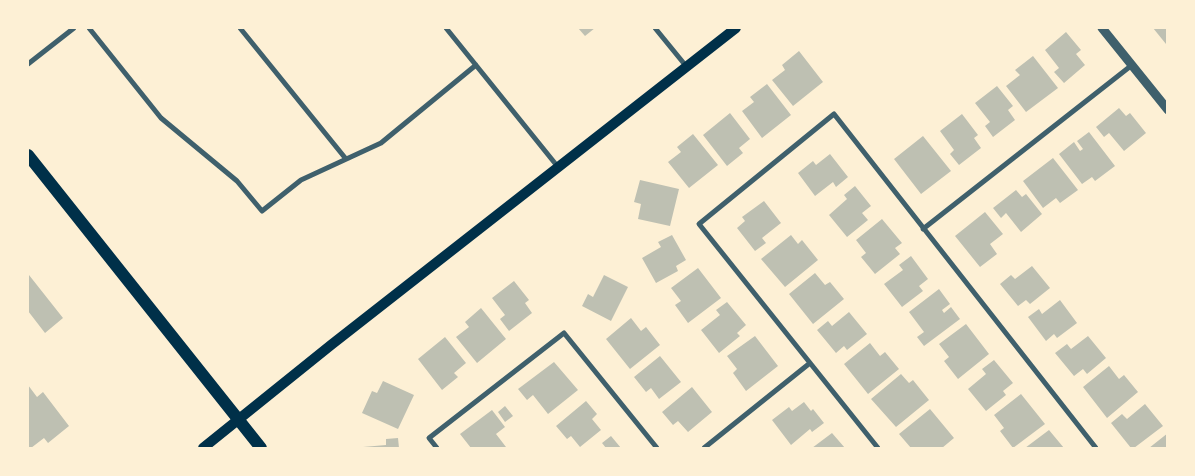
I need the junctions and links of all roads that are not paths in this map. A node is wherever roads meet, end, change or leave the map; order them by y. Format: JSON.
{"nodes":[{"id":1,"x":74,"y":28,"type":"edge"},
{"id":2,"x":89,"y":28,"type":"edge"},
{"id":3,"x":240,"y":28,"type":"edge"},
{"id":4,"x":446,"y":28,"type":"edge"},
{"id":5,"x":655,"y":28,"type":"edge"},
{"id":6,"x":736,"y":28,"type":"edge"},
{"id":7,"x":1102,"y":28,"type":"edge"},
{"id":8,"x":28,"y":64,"type":"edge"},
{"id":9,"x":476,"y":65,"type":"junction"},
{"id":10,"x":1132,"y":65,"type":"junction"},
{"id":11,"x":686,"y":66,"type":"junction"},
{"id":12,"x":1168,"y":110,"type":"edge"},
{"id":13,"x":28,"y":155,"type":"edge"},
{"id":14,"x":346,"y":159,"type":"junction"},
{"id":15,"x":558,"y":167,"type":"junction"},
{"id":16,"x":923,"y":229,"type":"junction"},
{"id":17,"x":810,"y":363,"type":"junction"},
{"id":18,"x":238,"y":420,"type":"junction"},
{"id":19,"x":203,"y":448,"type":"edge"},
{"id":20,"x":261,"y":448,"type":"edge"},
{"id":21,"x":437,"y":448,"type":"edge"},
{"id":22,"x":657,"y":448,"type":"edge"},
{"id":23,"x":704,"y":448,"type":"edge"},
{"id":24,"x":878,"y":448,"type":"edge"},
{"id":25,"x":1096,"y":448,"type":"edge"}],
"edges":[{"from":1,"to":8,"type":"street"},
{"from":2,"to":14,"type":"street"},
{"from":3,"to":14,"type":"street"},
{"from":4,"to":9,"type":"street"},
{"from":5,"to":11,"type":"street"},
{"from":6,"to":11,"type":"main road"},
{"from":7,"to":10,"type":"street"},
{"from":9,"to":14,"type":"street"},
{"from":9,"to":15,"type":"street"},
{"from":10,"to":12,"type":"street"},
{"from":10,"to":16,"type":"street"},
{"from":11,"to":15,"type":"main road"},
{"from":13,"to":18,"type":"main road"},
{"from":15,"to":18,"type":"main road"},
{"from":16,"to":17,"type":"street"},
{"from":16,"to":25,"type":"street"},
{"from":17,"to":23,"type":"street"},
{"from":17,"to":24,"type":"street"},
{"from":18,"to":19,"type":"main road"},
{"from":18,"to":20,"type":"main road"},
{"from":21,"to":22,"type":"street"}]}
